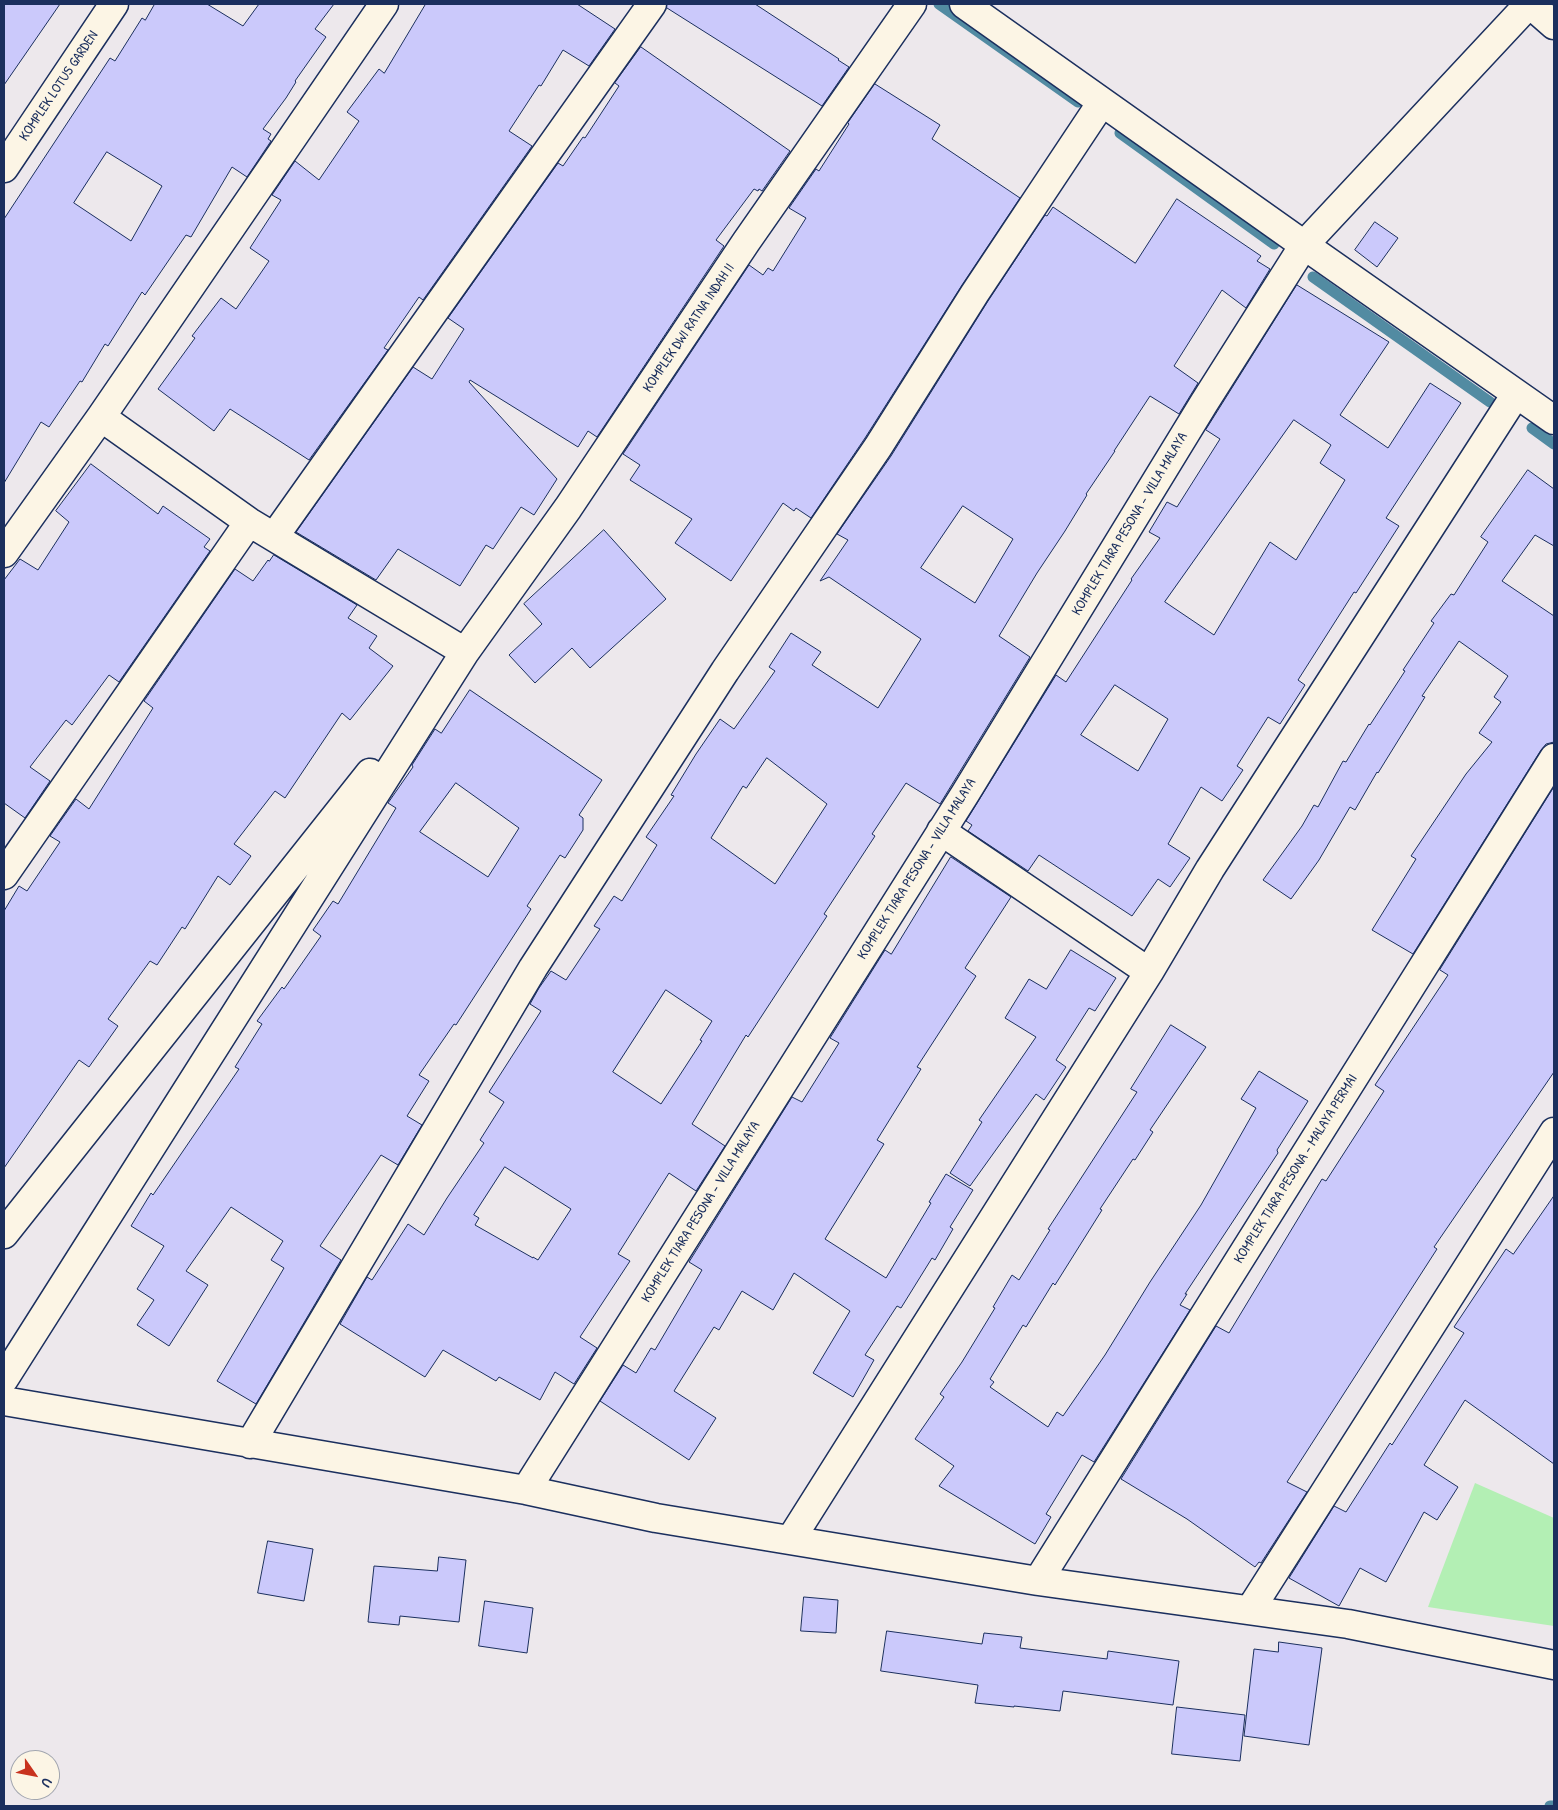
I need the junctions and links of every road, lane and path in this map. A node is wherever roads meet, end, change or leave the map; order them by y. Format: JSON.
{"nodes":[{"id":1,"x":114,"y":4,"type":"edge"},
{"id":2,"x":384,"y":4,"type":"edge"},
{"id":3,"x":652,"y":4,"type":"edge"},
{"id":4,"x":912,"y":4,"type":"edge"},
{"id":5,"x":964,"y":4,"type":"edge"},
{"id":6,"x":1530,"y":4,"type":"edge"},
{"id":7,"x":1554,"y":25,"type":"edge"},
{"id":8,"x":1102,"y":102,"type":"junction"},
{"id":9,"x":4,"y":168,"type":"edge"},
{"id":10,"x":1304,"y":245,"type":"junction"},
{"id":11,"x":1516,"y":394,"type":"junction"},
{"id":12,"x":101,"y":416,"type":"junction"},
{"id":13,"x":1554,"y":420,"type":"edge"},
{"id":14,"x":249,"y":522,"type":"junction"},
{"id":15,"x":274,"y":537,"type":"junction"},
{"id":16,"x":4,"y":553,"type":"edge"},
{"id":17,"x":466,"y":652,"type":"junction"},
{"id":18,"x":1554,"y":758,"type":"edge"},
{"id":19,"x":941,"y":831,"type":"junction"},
{"id":20,"x":4,"y":875,"type":"edge"},
{"id":21,"x":1148,"y":972,"type":"junction"},
{"id":22,"x":1554,"y":1132,"type":"edge"},
{"id":23,"x":4,"y":1234,"type":"edge"},
{"id":24,"x":4,"y":1379,"type":"edge"},
{"id":25,"x":4,"y":1401,"type":"edge"},
{"id":26,"x":250,"y":1444,"type":"junction"},
{"id":27,"x":526,"y":1490,"type":"junction"},
{"id":28,"x":791,"y":1539,"type":"junction"},
{"id":29,"x":1038,"y":1581,"type":"junction"},
{"id":30,"x":1250,"y":1610,"type":"junction"},
{"id":31,"x":1554,"y":1665,"type":"edge"}],
"edges":[{"from":1,"to":9,"type":"street","name":"KOMPLEK LOTUS GARDEN"},
{"from":2,"to":12,"type":"street"},
{"from":3,"to":15,"type":"street"},
{"from":4,"to":17,"type":"street","name":"KOMPLEK DWI RATNA INDAH II"},
{"from":5,"to":8,"type":"street"},
{"from":6,"to":7,"type":"street"},
{"from":6,"to":10,"type":"street","name":"KOMPLEK TIARA PESONA - VILLA MALAYA"},
{"from":8,"to":10,"type":"street"},
{"from":8,"to":26,"type":"street"},
{"from":10,"to":11,"type":"street"},
{"from":10,"to":19,"type":"street","name":"KOMPLEK TIARA PESONA - VILLA MALAYA"},
{"from":11,"to":13,"type":"street"},
{"from":11,"to":21,"type":"street"},
{"from":12,"to":14,"type":"street"},
{"from":12,"to":16,"type":"street"},
{"from":14,"to":15,"type":"street"},
{"from":14,"to":20,"type":"street"},
{"from":15,"to":17,"type":"street"},
{"from":17,"to":23,"type":"street"},
{"from":17,"to":24,"type":"street"},
{"from":18,"to":29,"type":"street","name":"KOMPLEK TIARA PESONA - MALAYA PERMAI"},
{"from":19,"to":21,"type":"street"},
{"from":19,"to":27,"type":"street","name":"KOMPLEK TIARA PESONA - VILLA MALAYA"},
{"from":21,"to":28,"type":"street"},
{"from":22,"to":30,"type":"street"},
{"from":25,"to":26,"type":"street"},
{"from":26,"to":27,"type":"street"},
{"from":27,"to":28,"type":"street"},
{"from":28,"to":29,"type":"street"},
{"from":29,"to":30,"type":"street"},
{"from":30,"to":31,"type":"street"}]}
